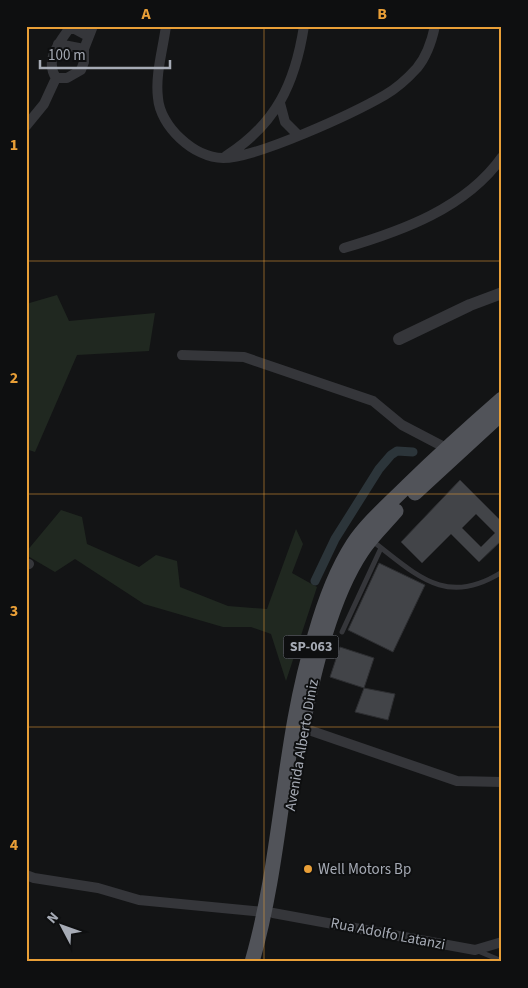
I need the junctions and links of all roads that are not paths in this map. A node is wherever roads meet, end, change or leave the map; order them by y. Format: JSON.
{"nodes":[{"id":1,"x":93,"y":26,"type":"edge"},
{"id":2,"x":166,"y":26,"type":"edge"},
{"id":3,"x":304,"y":26,"type":"edge"},
{"id":4,"x":435,"y":26,"type":"edge"},
{"id":5,"x":70,"y":28,"type":"edge"},
{"id":6,"x":88,"y":36,"type":"junction"},
{"id":7,"x":57,"y":47,"type":"junction"},
{"id":8,"x":83,"y":52,"type":"junction"},
{"id":9,"x":56,"y":78,"type":"junction"},
{"id":10,"x":280,"y":103,"type":"junction"},
{"id":11,"x":26,"y":126,"type":"edge"},
{"id":12,"x":298,"y":135,"type":"junction"},
{"id":13,"x":502,"y":157,"type":"edge"},
{"id":14,"x":223,"y":158,"type":"junction"},
{"id":15,"x":344,"y":248,"type":"dead end"},
{"id":16,"x":502,"y":293,"type":"edge"},
{"id":17,"x":399,"y":339,"type":"dead end"},
{"id":18,"x":182,"y":355,"type":"dead end"},
{"id":19,"x":502,"y":399,"type":"edge"},
{"id":20,"x":502,"y":414,"type":"edge"},
{"id":21,"x":446,"y":448,"type":"junction"},
{"id":22,"x":376,"y":544,"type":"junction"},
{"id":23,"x":502,"y":572,"type":"edge"},
{"id":24,"x":342,"y":632,"type":"dead end"},
{"id":25,"x":303,"y":728,"type":"junction"},
{"id":26,"x":502,"y":782,"type":"edge"},
{"id":27,"x":502,"y":808,"type":"edge"},
{"id":28,"x":502,"y":821,"type":"edge"},
{"id":29,"x":26,"y":875,"type":"edge"},
{"id":30,"x":269,"y":913,"type":"junction"},
{"id":31,"x":502,"y":942,"type":"edge"},
{"id":32,"x":475,"y":950,"type":"junction"},
{"id":33,"x":502,"y":961,"type":"edge"},
{"id":34,"x":252,"y":962,"type":"edge"},
{"id":35,"x":260,"y":962,"type":"edge"}],
"edges":[{"from":1,"to":6,"type":"street"},
{"from":2,"to":14,"type":"street"},
{"from":3,"to":10,"type":"street"},
{"from":4,"to":12,"type":"street"},
{"from":5,"to":6,"type":"street"},
{"from":5,"to":7,"type":"street"},
{"from":6,"to":8,"type":"street"},
{"from":7,"to":8,"type":"street"},
{"from":7,"to":9,"type":"street"},
{"from":8,"to":9,"type":"street"},
{"from":9,"to":11,"type":"street"},
{"from":10,"to":12,"type":"street"},
{"from":10,"to":14,"type":"street"},
{"from":12,"to":14,"type":"street"},
{"from":13,"to":15,"type":"street"},
{"from":16,"to":17,"type":"street"},
{"from":18,"to":21,"type":"street"},
{"from":19,"to":21,"type":"main road","name":"Avenida Alberto Diniz","number":"SP-063"},
{"from":20,"to":22,"type":"main road","name":"Avenida Alberto Diniz","number":"SP-063"},
{"from":21,"to":30,"type":"main road","name":"Avenida Alberto Diniz","number":"SP-063"},
{"from":22,"to":23,"type":"lane"},
{"from":22,"to":24,"type":"lane"},
{"from":22,"to":25,"type":"main road","name":"Avenida Alberto Diniz","number":"SP-063"},
{"from":25,"to":26,"type":"street"},
{"from":25,"to":30,"type":"main road","name":"Avenida Alberto Diniz","number":"SP-063"},
{"from":27,"to":28,"type":"lane"},
{"from":29,"to":30,"type":"street"},
{"from":30,"to":32,"type":"street","name":"Rua Adolfo Latanzi"},
{"from":30,"to":34,"type":"main road","name":"Avenida Alberto Diniz","number":"SP-063"},
{"from":30,"to":35,"type":"main road","name":"Avenida Alberto Diniz","number":"SP-063"},
{"from":31,"to":32,"type":"street","name":"Rua Adolfo Latanzi"},
{"from":32,"to":33,"type":"lane"}]}
